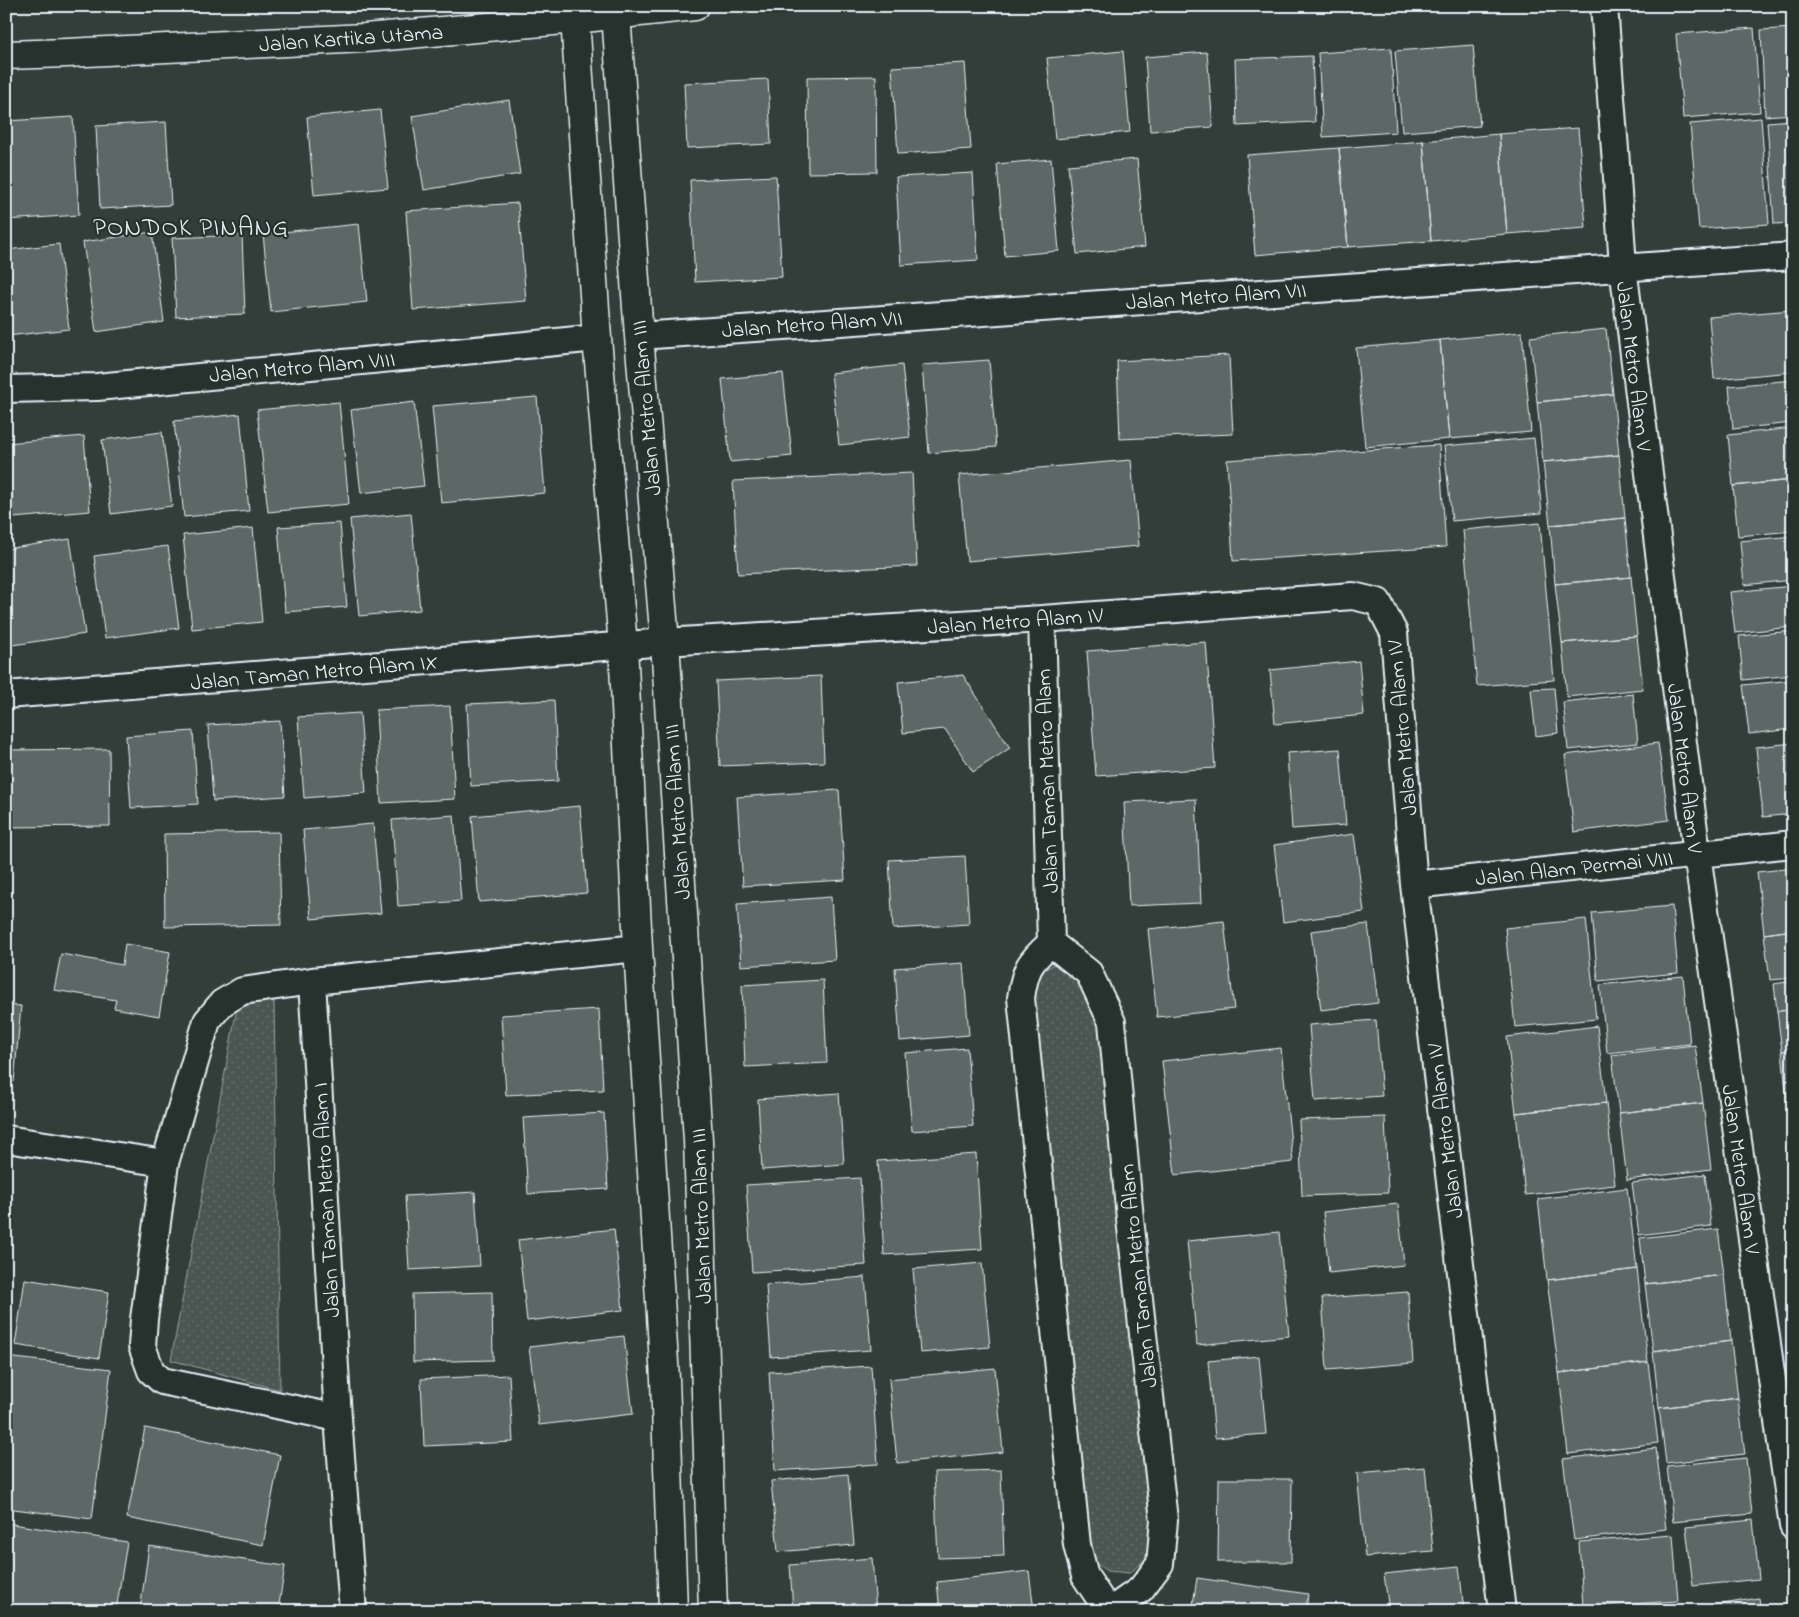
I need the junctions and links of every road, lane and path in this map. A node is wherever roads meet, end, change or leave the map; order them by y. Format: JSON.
{"nodes":[{"id":1,"x":695,"y":6,"type":"edge"},
{"id":2,"x":1604,"y":6,"type":"edge"},
{"id":3,"x":614,"y":10,"type":"edge"},
{"id":4,"x":579,"y":13,"type":"edge"},
{"id":5,"x":6,"y":55,"type":"edge"},
{"id":6,"x":1793,"y":256,"type":"edge"},
{"id":7,"x":1622,"y":267,"type":"junction"},
{"id":8,"x":639,"y":336,"type":"junction"},
{"id":9,"x":598,"y":338,"type":"junction"},
{"id":10,"x":6,"y":389,"type":"edge"},
{"id":11,"x":1042,"y":619,"type":"junction"},
{"id":12,"x":664,"y":642,"type":"junction"},
{"id":13,"x":623,"y":646,"type":"junction"},
{"id":14,"x":6,"y":695,"type":"edge"},
{"id":15,"x":1793,"y":844,"type":"edge"},
{"id":16,"x":1697,"y":854,"type":"junction"},
{"id":17,"x":1414,"y":885,"type":"junction"},
{"id":18,"x":1051,"y":943,"type":"junction"},
{"id":19,"x":638,"y":948,"type":"junction"},
{"id":20,"x":312,"y":981,"type":"junction"},
{"id":21,"x":6,"y":1139,"type":"edge"},
{"id":22,"x":165,"y":1163,"type":"junction"},
{"id":23,"x":338,"y":1418,"type":"junction"},
{"id":24,"x":1793,"y":1526,"type":"edge"},
{"id":25,"x":353,"y":1611,"type":"edge"},
{"id":26,"x":673,"y":1611,"type":"edge"},
{"id":27,"x":713,"y":1611,"type":"edge"},
{"id":28,"x":1109,"y":1611,"type":"edge"},
{"id":29,"x":1502,"y":1611,"type":"edge"}],
"edges":[{"from":1,"to":3,"type":"street","name":"Jalan Kartika Utama"},
{"from":2,"to":7,"type":"street","name":"Jalan Metro Alam V"},
{"from":3,"to":4,"type":"street","name":"Jalan Kartika Utama"},
{"from":3,"to":8,"type":"street","name":"Jalan Metro Alam III"},
{"from":4,"to":5,"type":"street","name":"Jalan Kartika Utama"},
{"from":4,"to":9,"type":"street","name":"Jalan Metro Alam III"},
{"from":6,"to":7,"type":"street","name":"Jalan Metro Alam VII"},
{"from":7,"to":8,"type":"street","name":"Jalan Metro Alam VII"},
{"from":7,"to":16,"type":"street","name":"Jalan Metro Alam V"},
{"from":8,"to":12,"type":"street","name":"Jalan Metro Alam III"},
{"from":9,"to":10,"type":"street","name":"Jalan Metro Alam VIII"},
{"from":9,"to":13,"type":"street","name":"Jalan Metro Alam III"},
{"from":11,"to":12,"type":"street","name":"Jalan Metro Alam IV"},
{"from":11,"to":17,"type":"street","name":"Jalan Metro Alam IV"},
{"from":11,"to":18,"type":"street","name":"Jalan Taman Metro Alam"},
{"from":12,"to":13,"type":"street","name":"Jalan Metro Alam IV"},
{"from":12,"to":27,"type":"street","name":"Jalan Metro Alam III"},
{"from":13,"to":14,"type":"street","name":"Jalan Taman Metro Alam IX"},
{"from":13,"to":19,"type":"street","name":"Jalan Metro Alam III"},
{"from":15,"to":16,"type":"street","name":"Jalan Alam Permai VIII"},
{"from":16,"to":17,"type":"street","name":"Jalan Alam Permai VIII"},
{"from":16,"to":24,"type":"street","name":"Jalan Metro Alam V"},
{"from":17,"to":29,"type":"street","name":"Jalan Metro Alam IV"},
{"from":18,"to":28,"type":"street","name":"Jalan Taman Metro Alam"},
{"from":18,"to":28,"type":"street","name":"Jalan Taman Metro Alam"},
{"from":19,"to":20,"type":"street"},
{"from":19,"to":26,"type":"street","name":"Jalan Metro Alam III"},
{"from":20,"to":22,"type":"street"},
{"from":20,"to":23,"type":"street","name":"Jalan Taman Metro Alam I"},
{"from":21,"to":22,"type":"street"},
{"from":22,"to":23,"type":"street"},
{"from":23,"to":25,"type":"street","name":"Jalan Taman Metro Alam I"}]}
